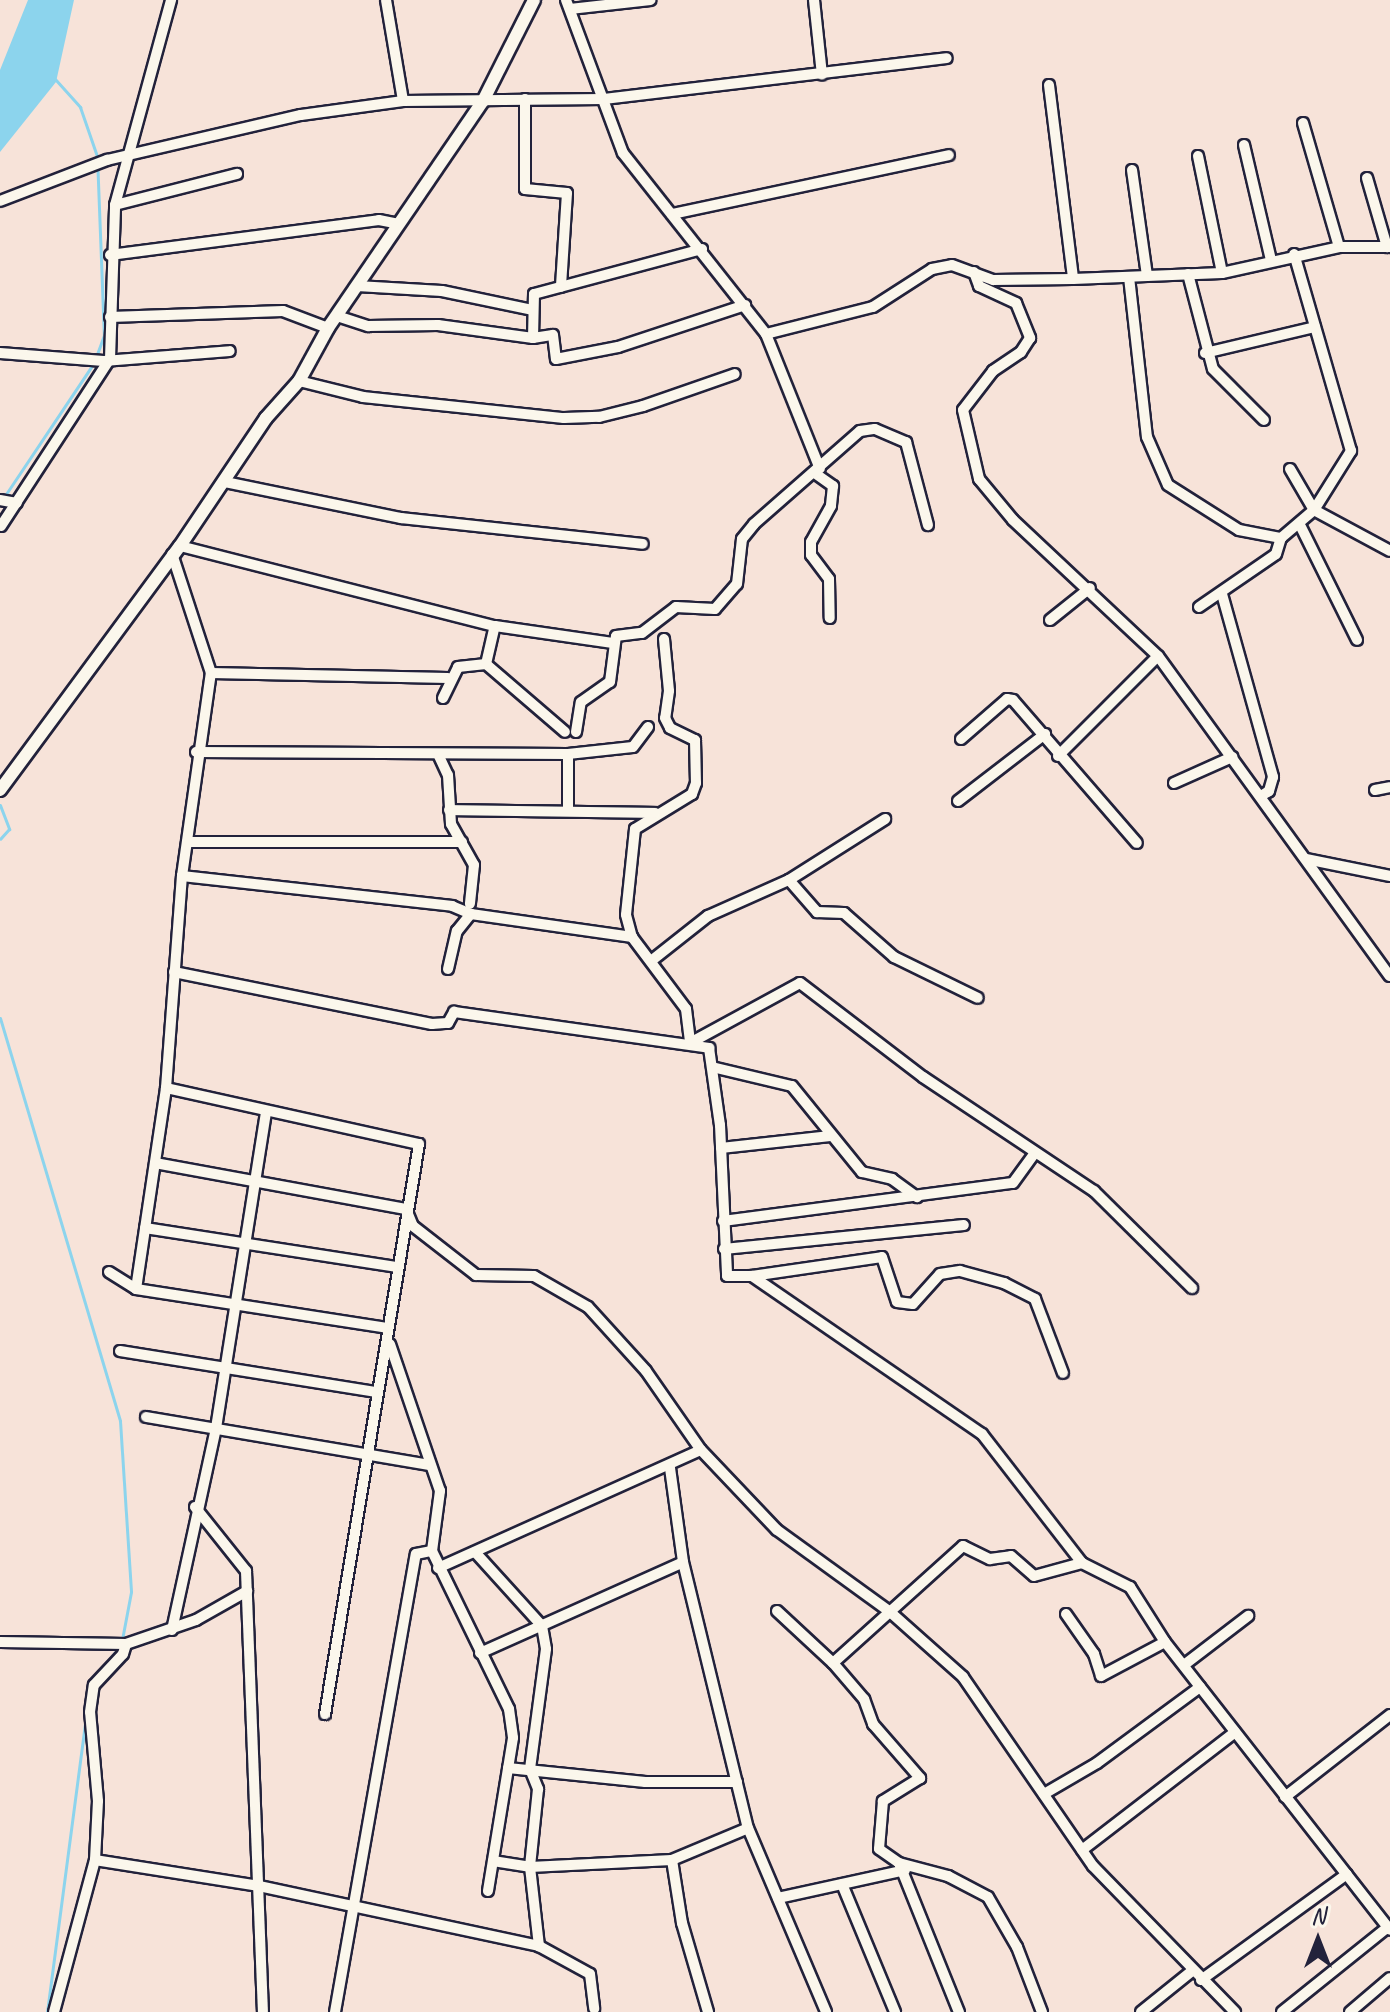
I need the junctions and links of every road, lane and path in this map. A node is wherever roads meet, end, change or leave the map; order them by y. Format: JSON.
{"nodes":[{"id":1,"x":171,"y":0,"type":"edge"},
{"id":2,"x":386,"y":0,"type":"edge"},
{"id":3,"x":534,"y":0,"type":"edge"},
{"id":4,"x":650,"y":0,"type":"edge"},
{"id":5,"x":814,"y":0,"type":"edge"},
{"id":6,"x":568,"y":4,"type":"edge"},
{"id":7,"x":947,"y":58,"type":"dead end"},
{"id":8,"x":822,"y":75,"type":"junction"},
{"id":9,"x":1049,"y":85,"type":"dead end"},
{"id":10,"x":525,"y":99,"type":"junction"},
{"id":11,"x":604,"y":99,"type":"junction"},
{"id":12,"x":403,"y":101,"type":"junction"},
{"id":13,"x":483,"y":101,"type":"junction"},
{"id":14,"x":1303,"y":123,"type":"dead end"},
{"id":15,"x":1244,"y":145,"type":"dead end"},
{"id":16,"x":949,"y":155,"type":"dead end"},
{"id":17,"x":1198,"y":156,"type":"dead end"},
{"id":18,"x":129,"y":157,"type":"junction"},
{"id":19,"x":1132,"y":170,"type":"dead end"},
{"id":20,"x":237,"y":174,"type":"dead end"},
{"id":21,"x":1367,"y":178,"type":"dead end"},
{"id":22,"x":0,"y":201,"type":"edge"},
{"id":23,"x":115,"y":205,"type":"junction"},
{"id":24,"x":672,"y":214,"type":"junction"},
{"id":25,"x":399,"y":224,"type":"junction"},
{"id":26,"x":1339,"y":247,"type":"junction"},
{"id":27,"x":1388,"y":247,"type":"edge"},
{"id":28,"x":702,"y":249,"type":"junction"},
{"id":29,"x":1294,"y":254,"type":"junction"},
{"id":30,"x":110,"y":255,"type":"junction"},
{"id":31,"x":1271,"y":260,"type":"junction"},
{"id":32,"x":974,"y":272,"type":"junction"},
{"id":33,"x":1222,"y":273,"type":"junction"},
{"id":34,"x":1188,"y":274,"type":"junction"},
{"id":35,"x":1147,"y":276,"type":"junction"},
{"id":36,"x":1129,"y":277,"type":"junction"},
{"id":37,"x":1073,"y":279,"type":"junction"},
{"id":38,"x":357,"y":286,"type":"junction"},
{"id":39,"x":561,"y":287,"type":"junction"},
{"id":40,"x":745,"y":305,"type":"junction"},
{"id":41,"x":532,"y":310,"type":"junction"},
{"id":42,"x":337,"y":316,"type":"junction"},
{"id":43,"x":110,"y":317,"type":"junction"},
{"id":44,"x":1315,"y":327,"type":"junction"},
{"id":45,"x":328,"y":328,"type":"junction"},
{"id":46,"x":766,"y":334,"type":"junction"},
{"id":47,"x":533,"y":338,"type":"junction"},
{"id":48,"x":230,"y":351,"type":"dead end"},
{"id":49,"x":0,"y":353,"type":"edge"},
{"id":50,"x":1205,"y":353,"type":"junction"},
{"id":51,"x":107,"y":360,"type":"junction"},
{"id":52,"x":735,"y":374,"type":"dead end"},
{"id":53,"x":299,"y":381,"type":"junction"},
{"id":54,"x":1264,"y":420,"type":"dead end"},
{"id":55,"x":1290,"y":469,"type":"dead end"},
{"id":56,"x":818,"y":471,"type":"junction"},
{"id":57,"x":225,"y":482,"type":"junction"},
{"id":58,"x":8,"y":501,"type":"edge"},
{"id":59,"x":1314,"y":510,"type":"junction"},
{"id":60,"x":928,"y":525,"type":"dead end"},
{"id":61,"x":1,"y":526,"type":"edge"},
{"id":62,"x":1301,"y":527,"type":"junction"},
{"id":63,"x":1281,"y":538,"type":"junction"},
{"id":64,"x":643,"y":544,"type":"dead end"},
{"id":65,"x":176,"y":550,"type":"junction"},
{"id":66,"x":1390,"y":551,"type":"edge"},
{"id":67,"x":1090,"y":588,"type":"junction"},
{"id":68,"x":1222,"y":594,"type":"junction"},
{"id":69,"x":1199,"y":607,"type":"dead end"},
{"id":70,"x":830,"y":618,"type":"dead end"},
{"id":71,"x":1050,"y":620,"type":"dead end"},
{"id":72,"x":495,"y":626,"type":"junction"},
{"id":73,"x":664,"y":639,"type":"dead end"},
{"id":74,"x":1357,"y":640,"type":"dead end"},
{"id":75,"x":613,"y":643,"type":"junction"},
{"id":76,"x":1158,"y":656,"type":"junction"},
{"id":77,"x":486,"y":664,"type":"junction"},
{"id":78,"x":211,"y":673,"type":"junction"},
{"id":79,"x":448,"y":678,"type":"junction"},
{"id":80,"x":443,"y":698,"type":"dead end"},
{"id":81,"x":648,"y":727,"type":"dead end"},
{"id":82,"x":1045,"y":734,"type":"junction"},
{"id":83,"x":961,"y":739,"type":"dead end"},
{"id":84,"x":196,"y":752,"type":"junction"},
{"id":85,"x":438,"y":754,"type":"junction"},
{"id":86,"x":568,"y":754,"type":"junction"},
{"id":87,"x":1058,"y":756,"type":"junction"},
{"id":88,"x":1232,"y":757,"type":"junction"},
{"id":89,"x":1174,"y":783,"type":"dead end"},
{"id":90,"x":1390,"y":787,"type":"edge"},
{"id":91,"x":0,"y":790,"type":"edge"},
{"id":92,"x":1375,"y":790,"type":"dead end"},
{"id":93,"x":1261,"y":796,"type":"junction"},
{"id":94,"x":958,"y":801,"type":"dead end"},
{"id":95,"x":449,"y":810,"type":"junction"},
{"id":96,"x":568,"y":811,"type":"junction"},
{"id":97,"x":657,"y":813,"type":"junction"},
{"id":98,"x":885,"y":819,"type":"dead end"},
{"id":99,"x":187,"y":842,"type":"junction"},
{"id":100,"x":462,"y":842,"type":"junction"},
{"id":101,"x":1137,"y":843,"type":"dead end"},
{"id":102,"x":1305,"y":859,"type":"junction"},
{"id":103,"x":182,"y":876,"type":"junction"},
{"id":104,"x":1390,"y":876,"type":"edge"},
{"id":105,"x":789,"y":880,"type":"junction"},
{"id":106,"x":470,"y":909,"type":"junction"},
{"id":107,"x":632,"y":937,"type":"junction"},
{"id":108,"x":651,"y":961,"type":"junction"},
{"id":109,"x":448,"y":969,"type":"dead end"},
{"id":110,"x":174,"y":972,"type":"junction"},
{"id":111,"x":1390,"y":976,"type":"edge"},
{"id":112,"x":978,"y":998,"type":"dead end"},
{"id":113,"x":690,"y":1043,"type":"junction"},
{"id":114,"x":712,"y":1067,"type":"junction"},
{"id":115,"x":166,"y":1088,"type":"junction"},
{"id":116,"x":266,"y":1114,"type":"junction"},
{"id":117,"x":830,"y":1136,"type":"junction"},
{"id":118,"x":721,"y":1148,"type":"junction"},
{"id":119,"x":1034,"y":1154,"type":"junction"},
{"id":120,"x":155,"y":1163,"type":"junction"},
{"id":121,"x":257,"y":1180,"type":"junction"},
{"id":122,"x":917,"y":1197,"type":"junction"},
{"id":123,"x":406,"y":1209,"type":"junction"},
{"id":124,"x":723,"y":1221,"type":"junction"},
{"id":125,"x":964,"y":1225,"type":"dead end"},
{"id":126,"x":145,"y":1228,"type":"junction"},
{"id":127,"x":247,"y":1244,"type":"junction"},
{"id":128,"x":724,"y":1249,"type":"junction"},
{"id":129,"x":396,"y":1267,"type":"junction"},
{"id":130,"x":109,"y":1272,"type":"dead end"},
{"id":131,"x":752,"y":1276,"type":"junction"},
{"id":132,"x":1192,"y":1288,"type":"dead end"},
{"id":133,"x":136,"y":1289,"type":"junction"},
{"id":134,"x":237,"y":1308,"type":"junction"},
{"id":135,"x":387,"y":1328,"type":"junction"},
{"id":136,"x":390,"y":1342,"type":"junction"},
{"id":137,"x":120,"y":1351,"type":"dead end"},
{"id":138,"x":226,"y":1368,"type":"junction"},
{"id":139,"x":1063,"y":1373,"type":"dead end"},
{"id":140,"x":377,"y":1392,"type":"junction"},
{"id":141,"x":146,"y":1417,"type":"dead end"},
{"id":142,"x":216,"y":1428,"type":"junction"},
{"id":143,"x":701,"y":1450,"type":"junction"},
{"id":144,"x":366,"y":1455,"type":"junction"},
{"id":145,"x":429,"y":1465,"type":"junction"},
{"id":146,"x":670,"y":1468,"type":"junction"},
{"id":147,"x":195,"y":1507,"type":"junction"},
{"id":148,"x":432,"y":1551,"type":"junction"},
{"id":149,"x":475,"y":1552,"type":"junction"},
{"id":150,"x":683,"y":1562,"type":"junction"},
{"id":151,"x":1082,"y":1563,"type":"junction"},
{"id":152,"x":438,"y":1568,"type":"junction"},
{"id":153,"x":247,"y":1591,"type":"junction"},
{"id":154,"x":777,"y":1611,"type":"dead end"},
{"id":155,"x":889,"y":1611,"type":"junction"},
{"id":156,"x":1066,"y":1614,"type":"dead end"},
{"id":157,"x":1248,"y":1616,"type":"dead end"},
{"id":158,"x":542,"y":1626,"type":"junction"},
{"id":159,"x":172,"y":1630,"type":"junction"},
{"id":160,"x":0,"y":1642,"type":"edge"},
{"id":161,"x":1165,"y":1642,"type":"junction"},
{"id":162,"x":126,"y":1644,"type":"junction"},
{"id":163,"x":480,"y":1653,"type":"junction"},
{"id":164,"x":833,"y":1663,"type":"junction"},
{"id":165,"x":1184,"y":1665,"type":"junction"},
{"id":166,"x":1200,"y":1687,"type":"junction"},
{"id":167,"x":325,"y":1714,"type":"dead end"},
{"id":168,"x":1390,"y":1715,"type":"edge"},
{"id":169,"x":1235,"y":1732,"type":"junction"},
{"id":170,"x":508,"y":1768,"type":"junction"},
{"id":171,"x":530,"y":1769,"type":"junction"},
{"id":172,"x":737,"y":1782,"type":"junction"},
{"id":173,"x":1044,"y":1794,"type":"junction"},
{"id":174,"x":1285,"y":1797,"type":"junction"},
{"id":175,"x":748,"y":1828,"type":"junction"},
{"id":176,"x":1082,"y":1850,"type":"junction"},
{"id":177,"x":95,"y":1860,"type":"junction"},
{"id":178,"x":672,"y":1860,"type":"junction"},
{"id":179,"x":493,"y":1861,"type":"junction"},
{"id":180,"x":530,"y":1867,"type":"junction"},
{"id":181,"x":900,"y":1867,"type":"junction"},
{"id":182,"x":1347,"y":1874,"type":"junction"},
{"id":183,"x":842,"y":1884,"type":"junction"},
{"id":184,"x":259,"y":1886,"type":"junction"},
{"id":185,"x":488,"y":1891,"type":"dead end"},
{"id":186,"x":778,"y":1898,"type":"junction"},
{"id":187,"x":354,"y":1906,"type":"junction"},
{"id":188,"x":1389,"y":1929,"type":"edge"},
{"id":189,"x":539,"y":1946,"type":"junction"},
{"id":190,"x":1192,"y":1971,"type":"junction"},
{"id":191,"x":1390,"y":1978,"type":"edge"},
{"id":192,"x":1201,"y":1980,"type":"junction"},
{"id":193,"x":594,"y":2009,"type":"dead end"},
{"id":194,"x":54,"y":2012,"type":"edge"},
{"id":195,"x":263,"y":2012,"type":"edge"},
{"id":196,"x":335,"y":2012,"type":"edge"},
{"id":197,"x":708,"y":2012,"type":"edge"},
{"id":198,"x":826,"y":2012,"type":"edge"},
{"id":199,"x":895,"y":2012,"type":"edge"},
{"id":200,"x":959,"y":2012,"type":"edge"},
{"id":201,"x":1042,"y":2012,"type":"edge"},
{"id":202,"x":1141,"y":2012,"type":"edge"},
{"id":203,"x":1235,"y":2012,"type":"edge"},
{"id":204,"x":1282,"y":2012,"type":"edge"},
{"id":205,"x":1350,"y":2012,"type":"edge"}],
"edges":[{"from":1,"to":18,"type":"street"},
{"from":2,"to":12,"type":"street"},
{"from":3,"to":13,"type":"street"},
{"from":4,"to":6,"type":"street"},
{"from":5,"to":8,"type":"street"},
{"from":6,"to":11,"type":"street"},
{"from":7,"to":8,"type":"street"},
{"from":8,"to":11,"type":"street"},
{"from":9,"to":37,"type":"street"},
{"from":10,"to":11,"type":"street"},
{"from":10,"to":13,"type":"street"},
{"from":10,"to":39,"type":"street"},
{"from":11,"to":24,"type":"street"},
{"from":12,"to":13,"type":"street"},
{"from":12,"to":18,"type":"street"},
{"from":13,"to":25,"type":"street"},
{"from":14,"to":26,"type":"street"},
{"from":15,"to":31,"type":"street"},
{"from":16,"to":24,"type":"street"},
{"from":17,"to":33,"type":"street"},
{"from":18,"to":22,"type":"street"},
{"from":18,"to":23,"type":"street"},
{"from":19,"to":35,"type":"street"},
{"from":20,"to":23,"type":"street"},
{"from":21,"to":27,"type":"street"},
{"from":23,"to":30,"type":"street"},
{"from":24,"to":28,"type":"street"},
{"from":25,"to":30,"type":"street"},
{"from":25,"to":38,"type":"street"},
{"from":26,"to":27,"type":"street"},
{"from":26,"to":29,"type":"street"},
{"from":28,"to":39,"type":"street"},
{"from":28,"to":40,"type":"street"},
{"from":29,"to":31,"type":"street"},
{"from":29,"to":44,"type":"street"},
{"from":30,"to":43,"type":"street"},
{"from":31,"to":33,"type":"street"},
{"from":32,"to":37,"type":"street"},
{"from":32,"to":46,"type":"street"},
{"from":32,"to":67,"type":"street"},
{"from":33,"to":34,"type":"street"},
{"from":34,"to":35,"type":"street"},
{"from":34,"to":50,"type":"street"},
{"from":35,"to":36,"type":"street"},
{"from":36,"to":37,"type":"street"},
{"from":36,"to":63,"type":"street"},
{"from":38,"to":41,"type":"street"},
{"from":38,"to":42,"type":"street"},
{"from":39,"to":41,"type":"street"},
{"from":40,"to":46,"type":"street"},
{"from":40,"to":47,"type":"street"},
{"from":41,"to":47,"type":"street"},
{"from":42,"to":45,"type":"street"},
{"from":42,"to":47,"type":"street"},
{"from":43,"to":45,"type":"street"},
{"from":43,"to":51,"type":"street"},
{"from":44,"to":50,"type":"street"},
{"from":44,"to":59,"type":"street"},
{"from":45,"to":53,"type":"street"},
{"from":46,"to":56,"type":"street"},
{"from":48,"to":51,"type":"street"},
{"from":49,"to":51,"type":"street"},
{"from":50,"to":54,"type":"street"},
{"from":51,"to":58,"type":"street"},
{"from":52,"to":53,"type":"street"},
{"from":53,"to":57,"type":"street"},
{"from":55,"to":59,"type":"street"},
{"from":56,"to":60,"type":"street"},
{"from":56,"to":70,"type":"street"},
{"from":56,"to":75,"type":"street"},
{"from":57,"to":64,"type":"street"},
{"from":57,"to":65,"type":"street"},
{"from":58,"to":61,"type":"street"},
{"from":59,"to":62,"type":"street"},
{"from":59,"to":66,"type":"street"},
{"from":62,"to":63,"type":"street"},
{"from":62,"to":74,"type":"street"},
{"from":63,"to":68,"type":"street"},
{"from":65,"to":72,"type":"street"},
{"from":65,"to":78,"type":"street"},
{"from":65,"to":91,"type":"street"},
{"from":67,"to":71,"type":"street"},
{"from":67,"to":76,"type":"street"},
{"from":68,"to":69,"type":"street"},
{"from":68,"to":93,"type":"street"},
{"from":72,"to":75,"type":"street"},
{"from":72,"to":77,"type":"street"},
{"from":73,"to":97,"type":"street"},
{"from":75,"to":77,"type":"street"},
{"from":76,"to":87,"type":"street"},
{"from":76,"to":88,"type":"street"},
{"from":77,"to":79,"type":"street"},
{"from":78,"to":79,"type":"street"},
{"from":78,"to":84,"type":"street"},
{"from":79,"to":80,"type":"street"},
{"from":81,"to":86,"type":"street"},
{"from":82,"to":83,"type":"street"},
{"from":82,"to":87,"type":"street"},
{"from":82,"to":94,"type":"street"},
{"from":84,"to":85,"type":"street"},
{"from":84,"to":99,"type":"street"},
{"from":85,"to":86,"type":"street"},
{"from":85,"to":95,"type":"street"},
{"from":86,"to":96,"type":"street"},
{"from":87,"to":101,"type":"street"},
{"from":88,"to":89,"type":"street"},
{"from":88,"to":93,"type":"street"},
{"from":90,"to":92,"type":"street"},
{"from":93,"to":102,"type":"street"},
{"from":95,"to":96,"type":"street"},
{"from":95,"to":100,"type":"street"},
{"from":96,"to":97,"type":"street"},
{"from":97,"to":107,"type":"street"},
{"from":98,"to":105,"type":"street"},
{"from":99,"to":100,"type":"street"},
{"from":99,"to":103,"type":"street"},
{"from":100,"to":106,"type":"street"},
{"from":102,"to":104,"type":"street"},
{"from":102,"to":111,"type":"street"},
{"from":103,"to":106,"type":"street"},
{"from":103,"to":110,"type":"street"},
{"from":105,"to":108,"type":"street"},
{"from":105,"to":112,"type":"street"},
{"from":106,"to":107,"type":"street"},
{"from":106,"to":109,"type":"street"},
{"from":107,"to":108,"type":"street"},
{"from":108,"to":113,"type":"street"},
{"from":110,"to":113,"type":"street"},
{"from":110,"to":115,"type":"street"},
{"from":113,"to":114,"type":"street"},
{"from":113,"to":119,"type":"street"},
{"from":114,"to":117,"type":"street"},
{"from":114,"to":118,"type":"street"},
{"from":115,"to":116,"type":"street"},
{"from":115,"to":120,"type":"street"},
{"from":116,"to":121,"type":"street"},
{"from":116,"to":123,"type":"street"},
{"from":117,"to":118,"type":"street"},
{"from":117,"to":122,"type":"street"},
{"from":118,"to":124,"type":"street"},
{"from":119,"to":122,"type":"street"},
{"from":119,"to":132,"type":"street"},
{"from":120,"to":121,"type":"street"},
{"from":120,"to":126,"type":"street"},
{"from":121,"to":123,"type":"street"},
{"from":121,"to":127,"type":"street"},
{"from":122,"to":124,"type":"street"},
{"from":123,"to":129,"type":"street"},
{"from":123,"to":143,"type":"street"},
{"from":124,"to":128,"type":"street"},
{"from":125,"to":128,"type":"street"},
{"from":126,"to":127,"type":"street"},
{"from":126,"to":133,"type":"street"},
{"from":127,"to":129,"type":"street"},
{"from":127,"to":134,"type":"street"},
{"from":128,"to":131,"type":"street"},
{"from":129,"to":135,"type":"street"},
{"from":130,"to":133,"type":"street"},
{"from":131,"to":139,"type":"street"},
{"from":131,"to":151,"type":"street"},
{"from":133,"to":134,"type":"street"},
{"from":134,"to":135,"type":"street"},
{"from":134,"to":138,"type":"street"},
{"from":135,"to":136,"type":"street"},
{"from":136,"to":140,"type":"street"},
{"from":136,"to":145,"type":"street"},
{"from":137,"to":138,"type":"street"},
{"from":138,"to":140,"type":"street"},
{"from":138,"to":142,"type":"street"},
{"from":140,"to":144,"type":"street"},
{"from":141,"to":142,"type":"street"},
{"from":142,"to":144,"type":"street"},
{"from":142,"to":147,"type":"street"},
{"from":143,"to":146,"type":"street"},
{"from":143,"to":155,"type":"street"},
{"from":144,"to":145,"type":"street"},
{"from":144,"to":167,"type":"street"},
{"from":145,"to":148,"type":"street"},
{"from":146,"to":149,"type":"street"},
{"from":146,"to":150,"type":"street"},
{"from":147,"to":153,"type":"street"},
{"from":147,"to":159,"type":"street"},
{"from":148,"to":152,"type":"street"},
{"from":148,"to":187,"type":"street"},
{"from":149,"to":152,"type":"street"},
{"from":149,"to":158,"type":"street"},
{"from":150,"to":158,"type":"street"},
{"from":150,"to":172,"type":"street"},
{"from":151,"to":155,"type":"street"},
{"from":151,"to":161,"type":"street"},
{"from":152,"to":163,"type":"street"},
{"from":153,"to":159,"type":"street"},
{"from":153,"to":184,"type":"street"},
{"from":154,"to":164,"type":"street"},
{"from":155,"to":164,"type":"street"},
{"from":155,"to":173,"type":"street"},
{"from":156,"to":161,"type":"street"},
{"from":157,"to":165,"type":"street"},
{"from":158,"to":163,"type":"street"},
{"from":158,"to":171,"type":"street"},
{"from":159,"to":162,"type":"street"},
{"from":160,"to":162,"type":"street"},
{"from":161,"to":165,"type":"street"},
{"from":162,"to":177,"type":"street"},
{"from":163,"to":170,"type":"street"},
{"from":164,"to":181,"type":"street"},
{"from":165,"to":166,"type":"street"},
{"from":166,"to":169,"type":"street"},
{"from":166,"to":173,"type":"street"},
{"from":168,"to":174,"type":"street"},
{"from":169,"to":174,"type":"street"},
{"from":169,"to":176,"type":"street"},
{"from":170,"to":171,"type":"street"},
{"from":170,"to":179,"type":"street"},
{"from":171,"to":172,"type":"street"},
{"from":171,"to":180,"type":"street"},
{"from":172,"to":175,"type":"street"},
{"from":173,"to":176,"type":"street"},
{"from":174,"to":182,"type":"street"},
{"from":175,"to":178,"type":"street"},
{"from":175,"to":186,"type":"street"},
{"from":176,"to":190,"type":"street"},
{"from":177,"to":184,"type":"street"},
{"from":177,"to":194,"type":"street"},
{"from":178,"to":180,"type":"street"},
{"from":178,"to":197,"type":"street"},
{"from":179,"to":180,"type":"street"},
{"from":179,"to":185,"type":"street"},
{"from":180,"to":189,"type":"street"},
{"from":181,"to":183,"type":"street"},
{"from":181,"to":200,"type":"street"},
{"from":181,"to":201,"type":"street"},
{"from":182,"to":188,"type":"street"},
{"from":182,"to":192,"type":"street"},
{"from":183,"to":186,"type":"street"},
{"from":183,"to":199,"type":"street"},
{"from":184,"to":187,"type":"street"},
{"from":184,"to":195,"type":"street"},
{"from":186,"to":198,"type":"street"},
{"from":187,"to":189,"type":"street"},
{"from":187,"to":196,"type":"street"},
{"from":188,"to":204,"type":"street"},
{"from":189,"to":193,"type":"street"},
{"from":190,"to":192,"type":"street"},
{"from":190,"to":202,"type":"street"},
{"from":191,"to":205,"type":"street"},
{"from":192,"to":203,"type":"street"}]}
